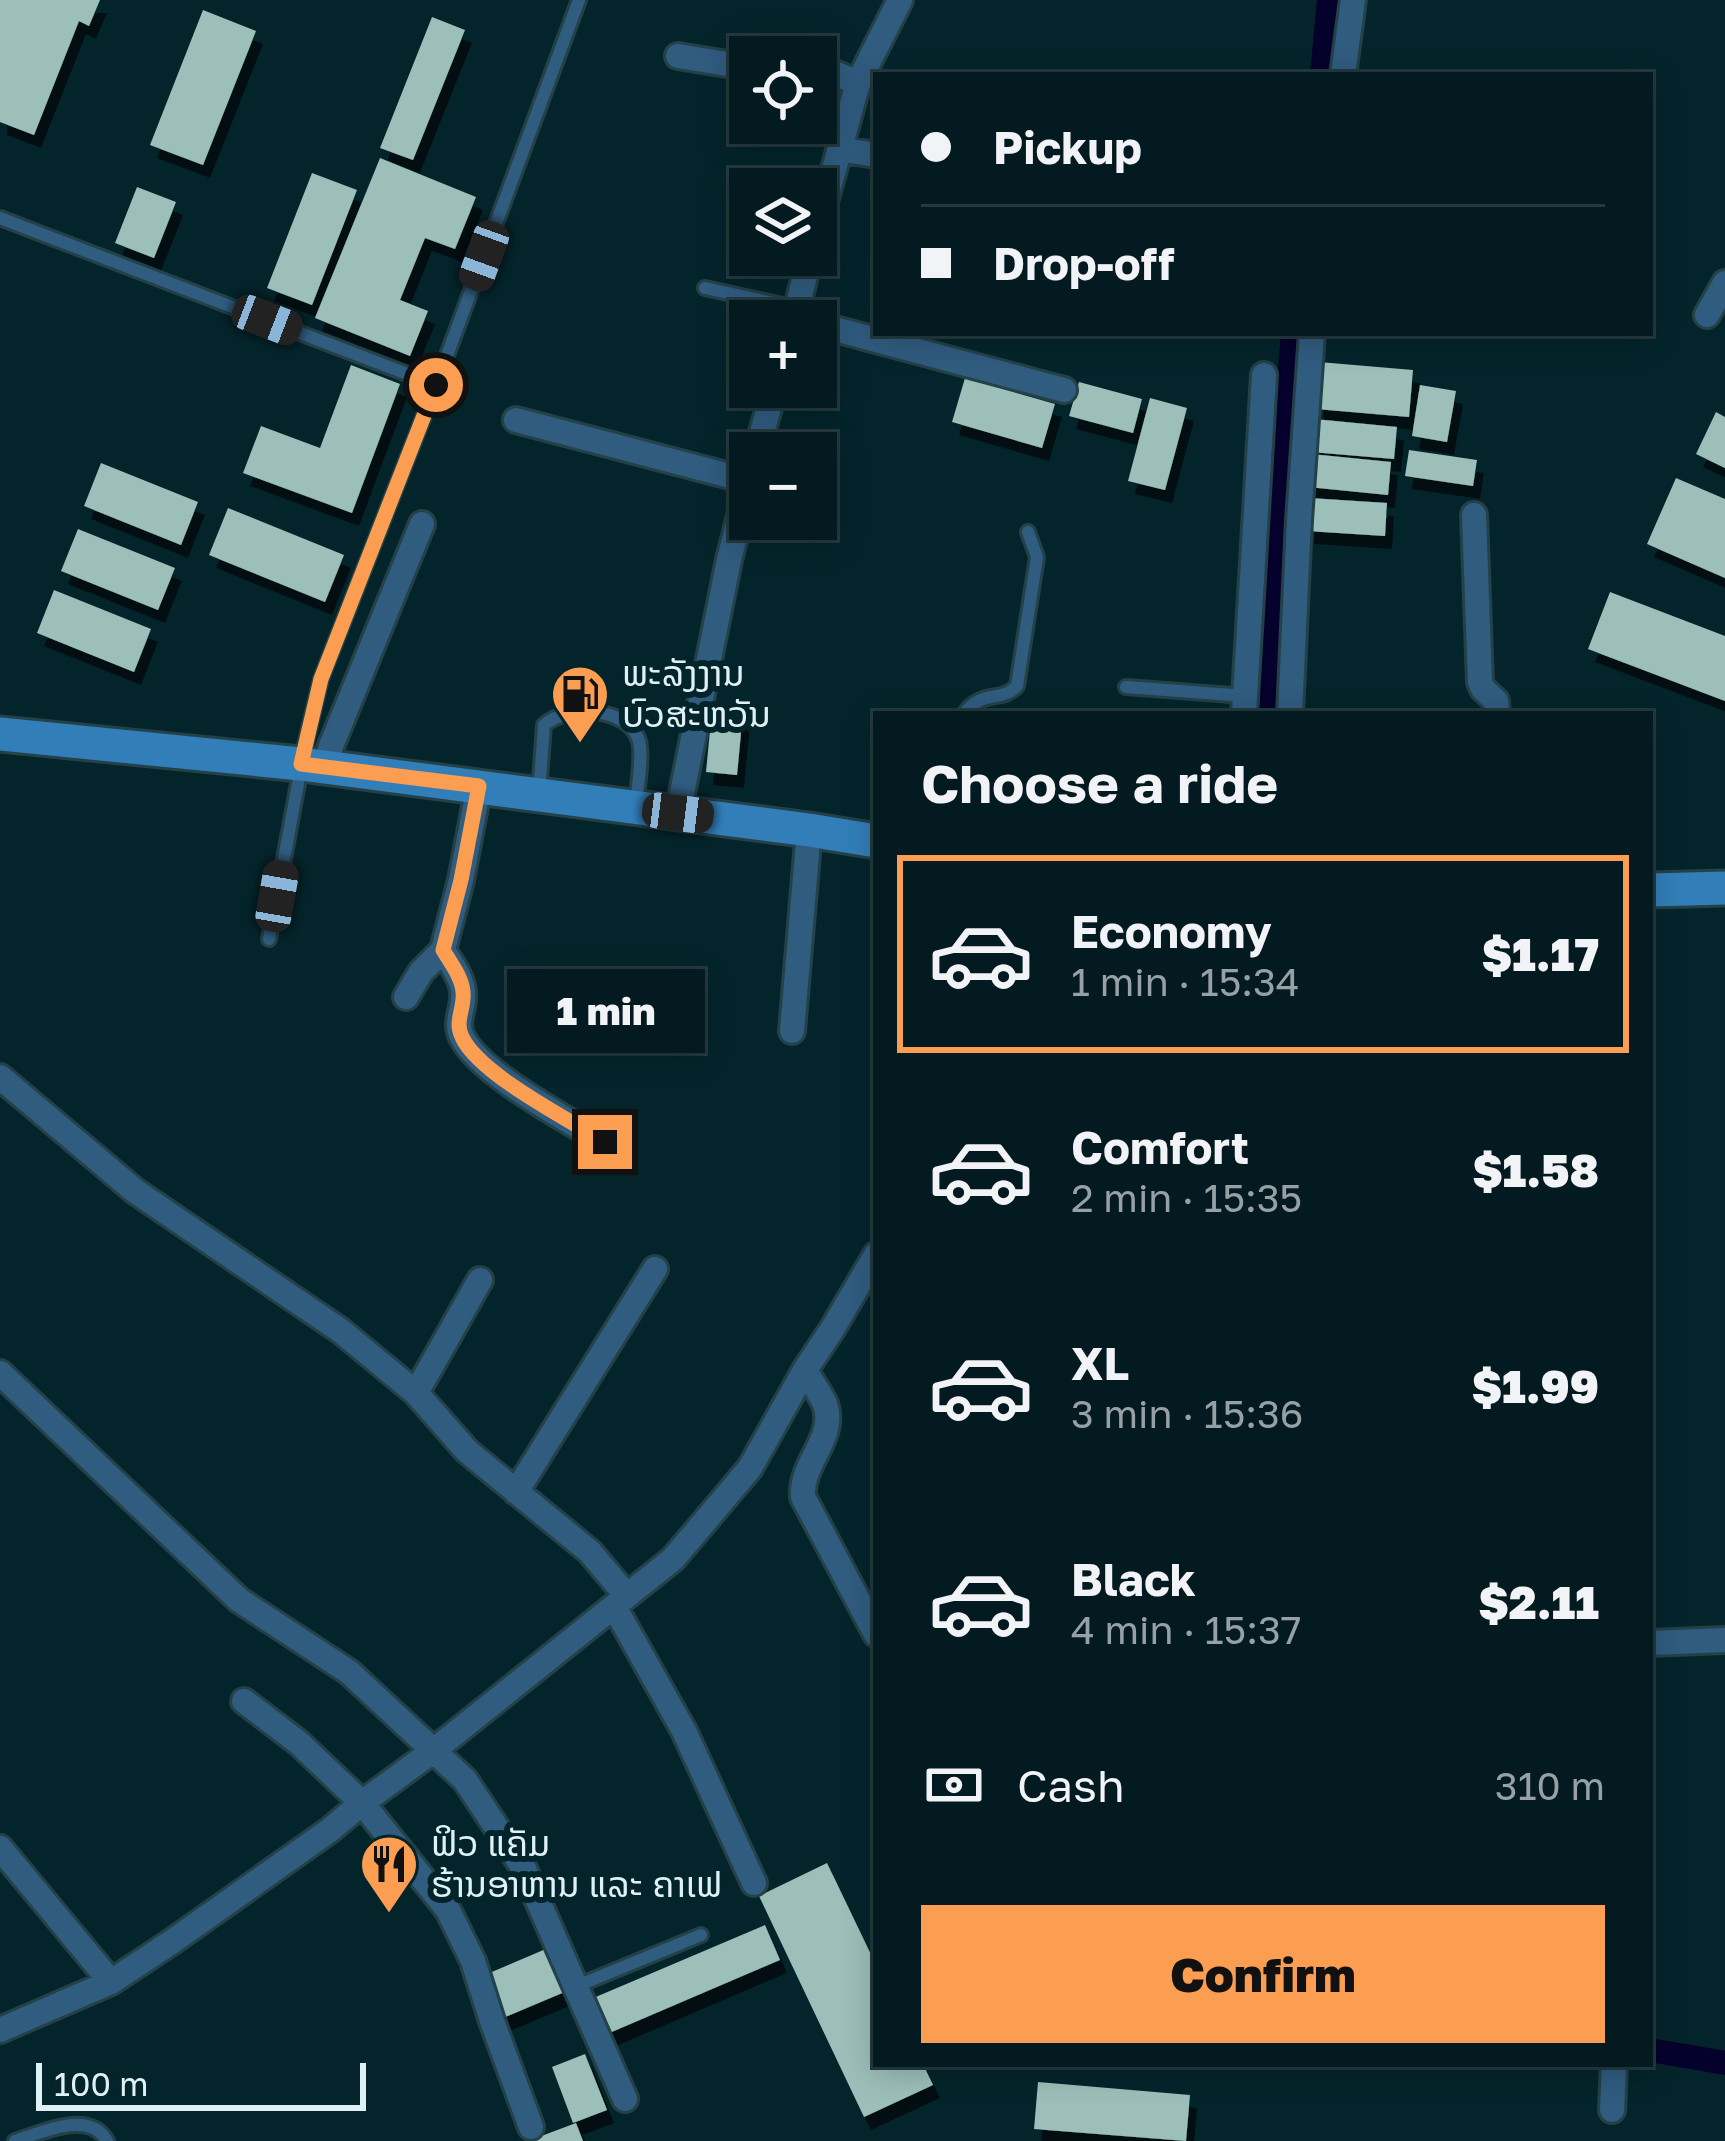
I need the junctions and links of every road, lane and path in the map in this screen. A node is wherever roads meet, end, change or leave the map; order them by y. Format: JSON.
{"nodes":[{"id":1,"x":579,"y":0,"type":"edge"},
{"id":2,"x":900,"y":0,"type":"edge"},
{"id":3,"x":1353,"y":0,"type":"edge"},
{"id":4,"x":678,"y":56,"type":"dead end"},
{"id":5,"x":729,"y":64,"type":"edge"},
{"id":6,"x":1343,"y":72,"type":"edge"},
{"id":7,"x":837,"y":74,"type":"edge"},
{"id":8,"x":858,"y":83,"type":"junction"},
{"id":9,"x":839,"y":149,"type":"junction"},
{"id":10,"x":873,"y":155,"type":"edge"},
{"id":11,"x":834,"y":168,"type":"edge"},
{"id":12,"x":0,"y":218,"type":"edge"},
{"id":13,"x":1725,"y":283,"type":"edge"},
{"id":14,"x":705,"y":288,"type":"dead end"},
{"id":15,"x":743,"y":300,"type":"edge"},
{"id":16,"x":1707,"y":315,"type":"dead end"},
{"id":17,"x":837,"y":328,"type":"edge"},
{"id":18,"x":1312,"y":336,"type":"edge"},
{"id":19,"x":1264,"y":375,"type":"dead end"},
{"id":20,"x":436,"y":385,"type":"junction"},
{"id":21,"x":1064,"y":390,"type":"dead end"},
{"id":22,"x":516,"y":420,"type":"dead end"},
{"id":23,"x":729,"y":473,"type":"edge"},
{"id":24,"x":1474,"y":515,"type":"dead end"},
{"id":25,"x":422,"y":524,"type":"dead end"},
{"id":26,"x":1028,"y":532,"type":"dead end"},
{"id":27,"x":734,"y":540,"type":"edge"},
{"id":28,"x":1126,"y":687,"type":"dead end"},
{"id":29,"x":1245,"y":705,"type":"edge"},
{"id":30,"x":967,"y":711,"type":"edge"},
{"id":31,"x":1290,"y":711,"type":"edge"},
{"id":32,"x":1497,"y":711,"type":"edge"},
{"id":33,"x":0,"y":734,"type":"edge"},
{"id":34,"x":313,"y":766,"type":"junction"},
{"id":35,"x":479,"y":786,"type":"junction"},
{"id":36,"x":539,"y":794,"type":"junction"},
{"id":37,"x":636,"y":807,"type":"junction"},
{"id":38,"x":678,"y":813,"type":"junction"},
{"id":39,"x":808,"y":830,"type":"junction"},
{"id":40,"x":873,"y":841,"type":"edge"},
{"id":41,"x":1725,"y":888,"type":"edge"},
{"id":42,"x":1653,"y":890,"type":"edge"},
{"id":43,"x":268,"y":939,"type":"dead end"},
{"id":44,"x":443,"y":950,"type":"junction"},
{"id":45,"x":406,"y":997,"type":"dead end"},
{"id":46,"x":791,"y":1030,"type":"dead end"},
{"id":47,"x":0,"y":1077,"type":"edge"},
{"id":48,"x":605,"y":1142,"type":"dead end"},
{"id":49,"x":655,"y":1270,"type":"dead end"},
{"id":50,"x":872,"y":1271,"type":"edge"},
{"id":51,"x":480,"y":1280,"type":"dead end"},
{"id":52,"x":805,"y":1370,"type":"junction"},
{"id":53,"x":0,"y":1373,"type":"edge"},
{"id":54,"x":416,"y":1393,"type":"junction"},
{"id":55,"x":516,"y":1492,"type":"junction"},
{"id":56,"x":621,"y":1601,"type":"junction"},
{"id":57,"x":873,"y":1628,"type":"edge"},
{"id":58,"x":1725,"y":1640,"type":"edge"},
{"id":59,"x":1653,"y":1643,"type":"edge"},
{"id":60,"x":244,"y":1701,"type":"dead end"},
{"id":61,"x":433,"y":1751,"type":"junction"},
{"id":62,"x":362,"y":1803,"type":"junction"},
{"id":63,"x":0,"y":1848,"type":"edge"},
{"id":64,"x":754,"y":1883,"type":"dead end"},
{"id":65,"x":701,"y":1936,"type":"dead end"},
{"id":66,"x":111,"y":1982,"type":"junction"},
{"id":67,"x":575,"y":1987,"type":"junction"},
{"id":68,"x":0,"y":2030,"type":"edge"},
{"id":69,"x":1614,"y":2067,"type":"edge"},
{"id":70,"x":625,"y":2099,"type":"dead end"},
{"id":71,"x":1612,"y":2110,"type":"dead end"},
{"id":72,"x":531,"y":2127,"type":"dead end"},
{"id":73,"x":15,"y":2141,"type":"edge"},
{"id":74,"x":107,"y":2141,"type":"edge"}],
"edges":[{"from":1,"to":20,"type":"lane"},
{"from":2,"to":8,"type":"street"},
{"from":3,"to":6,"type":"street"},
{"from":4,"to":5,"type":"street"},
{"from":7,"to":8,"type":"street"},
{"from":8,"to":9,"type":"street"},
{"from":9,"to":10,"type":"street"},
{"from":9,"to":11,"type":"street"},
{"from":12,"to":20,"type":"lane"},
{"from":13,"to":16,"type":"street"},
{"from":14,"to":15,"type":"lane"},
{"from":17,"to":21,"type":"street"},
{"from":18,"to":31,"type":"street"},
{"from":19,"to":29,"type":"street"},
{"from":20,"to":34,"type":"lane"},
{"from":22,"to":23,"type":"street"},
{"from":24,"to":32,"type":"street"},
{"from":25,"to":34,"type":"street"},
{"from":26,"to":30,"type":"lane"},
{"from":27,"to":38,"type":"street"},
{"from":28,"to":29,"type":"lane"},
{"from":33,"to":34,"type":"street"},
{"from":34,"to":35,"type":"street"},
{"from":34,"to":43,"type":"lane"},
{"from":35,"to":36,"type":"street"},
{"from":35,"to":44,"type":"street"},
{"from":36,"to":37,"type":"street"},
{"from":36,"to":37,"type":"lane"},
{"from":37,"to":38,"type":"street"},
{"from":38,"to":39,"type":"street"},
{"from":39,"to":40,"type":"street"},
{"from":39,"to":46,"type":"street"},
{"from":41,"to":42,"type":"street"},
{"from":44,"to":45,"type":"street"},
{"from":44,"to":48,"type":"street"},
{"from":47,"to":54,"type":"street"},
{"from":49,"to":55,"type":"street"},
{"from":50,"to":52,"type":"street"},
{"from":51,"to":54,"type":"street"},
{"from":52,"to":56,"type":"street"},
{"from":52,"to":57,"type":"street"},
{"from":53,"to":61,"type":"street"},
{"from":54,"to":55,"type":"street"},
{"from":55,"to":56,"type":"street"},
{"from":56,"to":61,"type":"street"},
{"from":56,"to":64,"type":"street"},
{"from":58,"to":59,"type":"street"},
{"from":60,"to":62,"type":"street"},
{"from":61,"to":62,"type":"street"},
{"from":61,"to":67,"type":"street"},
{"from":62,"to":66,"type":"street"},
{"from":62,"to":72,"type":"street"},
{"from":63,"to":66,"type":"street"},
{"from":65,"to":67,"type":"lane"},
{"from":66,"to":68,"type":"street"},
{"from":67,"to":70,"type":"street"},
{"from":69,"to":71,"type":"street"},
{"from":73,"to":74,"type":"lane"}]}
